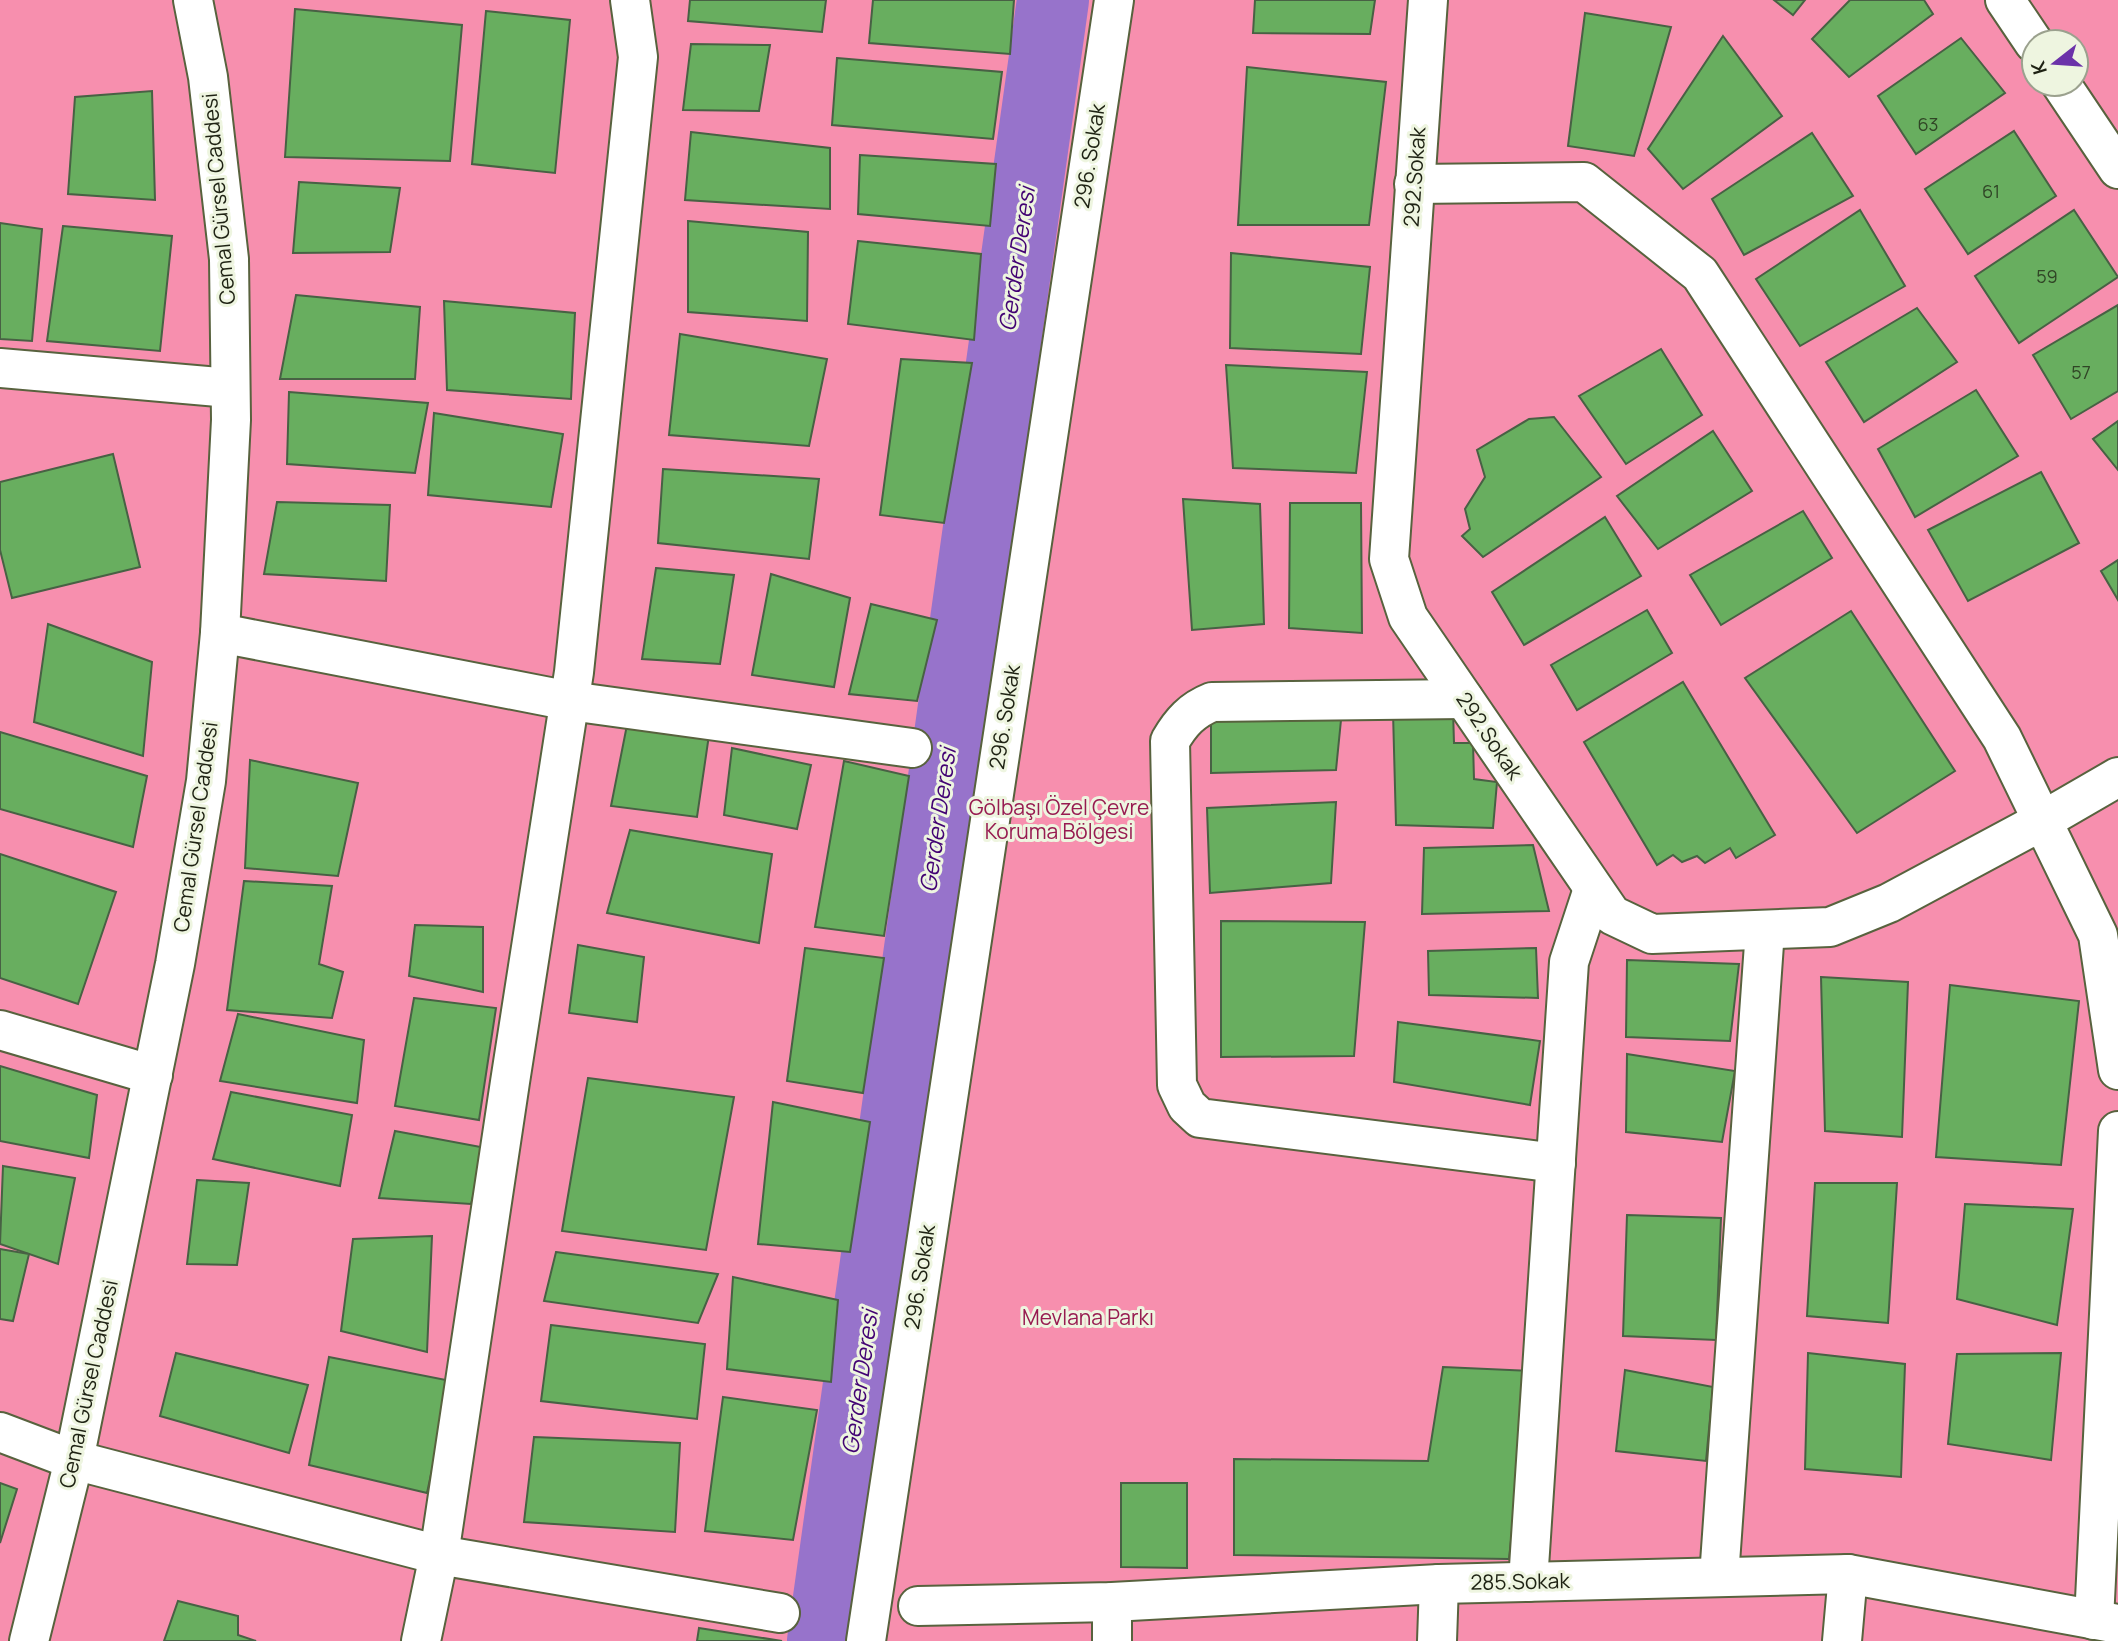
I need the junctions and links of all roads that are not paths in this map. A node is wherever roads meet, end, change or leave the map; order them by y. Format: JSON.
{"nodes":[{"id":1,"x":193,"y":0,"type":"edge"},
{"id":2,"x":630,"y":0,"type":"edge"},
{"id":3,"x":1114,"y":0,"type":"edge"},
{"id":4,"x":1428,"y":0,"type":"edge"},
{"id":5,"x":2005,"y":0,"type":"edge"},
{"id":6,"x":2024,"y":28,"type":"edge"},
{"id":7,"x":2070,"y":98,"type":"edge"},
{"id":8,"x":2118,"y":169,"type":"edge"},
{"id":9,"x":1414,"y":184,"type":"junction"},
{"id":10,"x":0,"y":368,"type":"edge"},
{"id":11,"x":230,"y":388,"type":"junction"},
{"id":12,"x":220,"y":633,"type":"junction"},
{"id":13,"x":1464,"y":699,"type":"junction"},
{"id":14,"x":570,"y":701,"type":"junction"},
{"id":15,"x":912,"y":748,"type":"dead end"},
{"id":16,"x":2118,"y":776,"type":"edge"},
{"id":17,"x":2042,"y":821,"type":"junction"},
{"id":18,"x":1593,"y":889,"type":"junction"},
{"id":19,"x":1765,"y":930,"type":"junction"},
{"id":20,"x":0,"y":1030,"type":"edge"},
{"id":21,"x":2118,"y":1070,"type":"edge"},
{"id":22,"x":153,"y":1075,"type":"junction"},
{"id":23,"x":2118,"y":1131,"type":"edge"},
{"id":24,"x":1556,"y":1163,"type":"junction"},
{"id":25,"x":0,"y":1432,"type":"edge"},
{"id":26,"x":74,"y":1460,"type":"junction"},
{"id":27,"x":439,"y":1555,"type":"junction"},
{"id":28,"x":1848,"y":1574,"type":"junction"},
{"id":29,"x":1719,"y":1577,"type":"junction"},
{"id":30,"x":1528,"y":1582,"type":"junction"},
{"id":31,"x":1439,"y":1584,"type":"junction"},
{"id":32,"x":1111,"y":1602,"type":"junction"},
{"id":33,"x":918,"y":1606,"type":"dead end"},
{"id":34,"x":780,"y":1613,"type":"dead end"},
{"id":35,"x":2106,"y":1622,"type":"edge"},
{"id":36,"x":29,"y":1641,"type":"edge"},
{"id":37,"x":421,"y":1641,"type":"edge"},
{"id":38,"x":866,"y":1641,"type":"edge"},
{"id":39,"x":1112,"y":1641,"type":"edge"},
{"id":40,"x":1437,"y":1641,"type":"edge"},
{"id":41,"x":1842,"y":1641,"type":"edge"}],
"edges":[{"from":1,"to":11,"type":"street","name":"Cemal Gürsel Caddesi"},
{"from":2,"to":14,"type":"street"},
{"from":3,"to":38,"type":"street","name":"296. Sokak"},
{"from":4,"to":9,"type":"street","name":"292.Sokak"},
{"from":5,"to":6,"type":"street"},
{"from":7,"to":8,"type":"street"},
{"from":9,"to":13,"type":"street","name":"292.Sokak"},
{"from":9,"to":17,"type":"street"},
{"from":10,"to":11,"type":"street"},
{"from":11,"to":12,"type":"street","name":"Cemal Gürsel Caddesi"},
{"from":12,"to":14,"type":"street"},
{"from":12,"to":22,"type":"street","name":"Cemal Gürsel Caddesi"},
{"from":13,"to":18,"type":"street","name":"292.Sokak"},
{"from":13,"to":24,"type":"street"},
{"from":14,"to":15,"type":"street"},
{"from":14,"to":27,"type":"street"},
{"from":16,"to":17,"type":"street","name":"292.Sokak"},
{"from":17,"to":19,"type":"street","name":"292.Sokak"},
{"from":17,"to":21,"type":"street"},
{"from":18,"to":19,"type":"street","name":"292.Sokak"},
{"from":18,"to":24,"type":"street"},
{"from":19,"to":29,"type":"street"},
{"from":20,"to":22,"type":"street"},
{"from":22,"to":26,"type":"street","name":"Cemal Gürsel Caddesi"},
{"from":23,"to":35,"type":"street"},
{"from":24,"to":30,"type":"street"},
{"from":25,"to":26,"type":"street"},
{"from":26,"to":27,"type":"street"},
{"from":26,"to":36,"type":"street","name":"Cemal Gürsel Caddesi"},
{"from":27,"to":34,"type":"street"},
{"from":27,"to":37,"type":"street"},
{"from":28,"to":29,"type":"street","name":"285.Sokak"},
{"from":28,"to":35,"type":"street","name":"285.Sokak"},
{"from":28,"to":41,"type":"street"},
{"from":29,"to":30,"type":"street","name":"285.Sokak"},
{"from":30,"to":31,"type":"street","name":"285.Sokak"},
{"from":31,"to":32,"type":"street","name":"285.Sokak"},
{"from":31,"to":40,"type":"street"},
{"from":32,"to":33,"type":"street","name":"285.Sokak"},
{"from":32,"to":39,"type":"street"}]}
